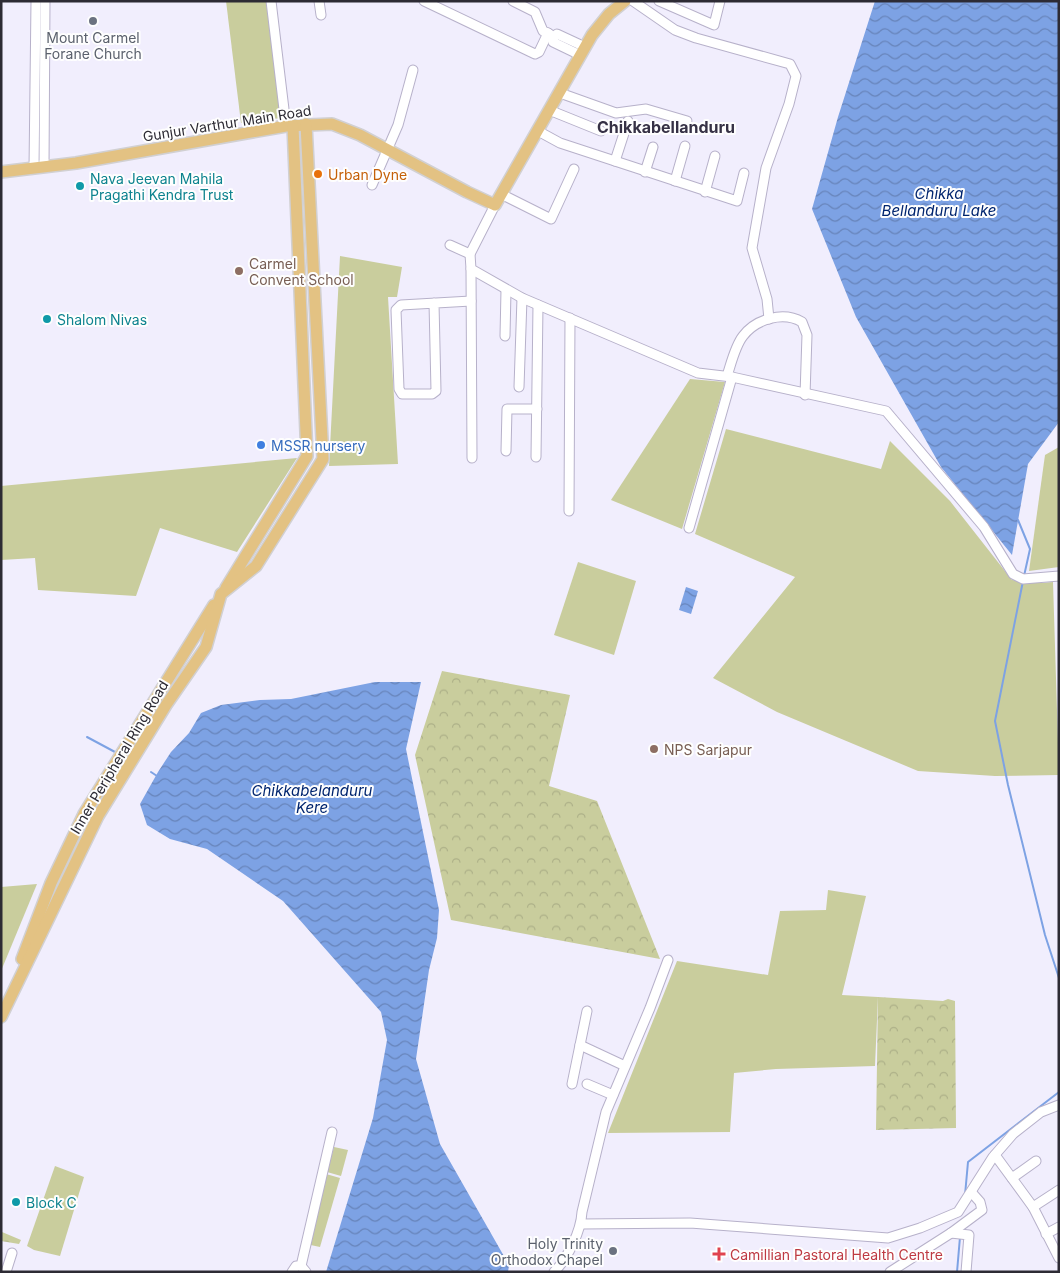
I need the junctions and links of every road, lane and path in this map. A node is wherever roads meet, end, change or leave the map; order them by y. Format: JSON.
{"nodes":[{"id":1,"x":36,"y":1,"type":"edge"},
{"id":2,"x":45,"y":1,"type":"edge"},
{"id":3,"x":271,"y":1,"type":"edge"},
{"id":4,"x":319,"y":1,"type":"edge"},
{"id":5,"x":424,"y":1,"type":"edge"},
{"id":6,"x":514,"y":1,"type":"edge"},
{"id":7,"x":625,"y":1,"type":"edge"},
{"id":8,"x":633,"y":1,"type":"edge"},
{"id":9,"x":659,"y":1,"type":"edge"},
{"id":10,"x":720,"y":1,"type":"edge"},
{"id":11,"x":611,"y":5,"type":"edge"},
{"id":12,"x":321,"y":15,"type":"dead end"},
{"id":13,"x":551,"y":35,"type":"junction"},
{"id":14,"x":582,"y":51,"type":"junction"},
{"id":15,"x":413,"y":70,"type":"dead end"},
{"id":16,"x":560,"y":93,"type":"junction"},
{"id":17,"x":549,"y":110,"type":"junction"},
{"id":18,"x":628,"y":121,"type":"dead end"},
{"id":19,"x":688,"y":121,"type":"dead end"},
{"id":20,"x":306,"y":124,"type":"junction"},
{"id":21,"x":289,"y":126,"type":"junction"},
{"id":22,"x":538,"y":131,"type":"junction"},
{"id":23,"x":601,"y":131,"type":"dead end"},
{"id":24,"x":685,"y":146,"type":"dead end"},
{"id":25,"x":653,"y":147,"type":"dead end"},
{"id":26,"x":387,"y":150,"type":"junction"},
{"id":27,"x":715,"y":156,"type":"dead end"},
{"id":28,"x":615,"y":161,"type":"junction"},
{"id":29,"x":39,"y":168,"type":"junction"},
{"id":30,"x":574,"y":169,"type":"dead end"},
{"id":31,"x":1,"y":172,"type":"edge"},
{"id":32,"x":645,"y":172,"type":"junction"},
{"id":33,"x":744,"y":174,"type":"dead end"},
{"id":34,"x":676,"y":181,"type":"junction"},
{"id":35,"x":372,"y":185,"type":"dead end"},
{"id":36,"x":705,"y":192,"type":"junction"},
{"id":37,"x":500,"y":194,"type":"junction"},
{"id":38,"x":495,"y":205,"type":"junction"},
{"id":39,"x":450,"y":245,"type":"dead end"},
{"id":40,"x":470,"y":254,"type":"junction"},
{"id":41,"x":471,"y":269,"type":"junction"},
{"id":42,"x":506,"y":290,"type":"junction"},
{"id":43,"x":522,"y":298,"type":"junction"},
{"id":44,"x":471,"y":301,"type":"junction"},
{"id":45,"x":434,"y":303,"type":"junction"},
{"id":46,"x":538,"y":305,"type":"junction"},
{"id":47,"x":570,"y":318,"type":"junction"},
{"id":48,"x":769,"y":319,"type":"junction"},
{"id":49,"x":505,"y":336,"type":"dead end"},
{"id":50,"x":729,"y":377,"type":"junction"},
{"id":51,"x":520,"y":387,"type":"dead end"},
{"id":52,"x":806,"y":395,"type":"junction"},
{"id":53,"x":536,"y":409,"type":"junction"},
{"id":54,"x":506,"y":451,"type":"dead end"},
{"id":55,"x":536,"y":456,"type":"dead end"},
{"id":56,"x":472,"y":458,"type":"dead end"},
{"id":57,"x":569,"y":511,"type":"dead end"},
{"id":58,"x":688,"y":528,"type":"dead end"},
{"id":59,"x":1059,"y":576,"type":"edge"},
{"id":60,"x":221,"y":594,"type":"junction"},
{"id":61,"x":668,"y":960,"type":"dead end"},
{"id":62,"x":587,"y":1011,"type":"dead end"},
{"id":63,"x":1,"y":1012,"type":"edge"},
{"id":64,"x":1,"y":1017,"type":"edge"},
{"id":65,"x":580,"y":1045,"type":"junction"},
{"id":66,"x":625,"y":1066,"type":"junction"},
{"id":67,"x":572,"y":1084,"type":"dead end"},
{"id":68,"x":587,"y":1084,"type":"dead end"},
{"id":69,"x":613,"y":1095,"type":"junction"},
{"id":70,"x":1059,"y":1105,"type":"edge"},
{"id":71,"x":332,"y":1132,"type":"dead end"},
{"id":72,"x":995,"y":1155,"type":"junction"},
{"id":73,"x":1036,"y":1161,"type":"dead end"},
{"id":74,"x":1012,"y":1178,"type":"junction"},
{"id":75,"x":1059,"y":1190,"type":"edge"},
{"id":76,"x":972,"y":1193,"type":"junction"},
{"id":77,"x":1032,"y":1208,"type":"junction"},
{"id":78,"x":582,"y":1224,"type":"junction"},
{"id":79,"x":1059,"y":1227,"type":"edge"},
{"id":80,"x":951,"y":1233,"type":"junction"},
{"id":81,"x":1046,"y":1234,"type":"junction"},
{"id":82,"x":12,"y":1254,"type":"dead end"},
{"id":83,"x":1059,"y":1258,"type":"edge"},
{"id":84,"x":304,"y":1269,"type":"edge"},
{"id":85,"x":6,"y":1272,"type":"edge"},
{"id":86,"x":292,"y":1272,"type":"edge"},
{"id":87,"x":554,"y":1272,"type":"edge"},
{"id":88,"x":890,"y":1272,"type":"edge"},
{"id":89,"x":966,"y":1272,"type":"edge"}],
"edges":[{"from":1,"to":29,"type":"street"},
{"from":2,"to":29,"type":"street"},
{"from":3,"to":21,"type":"street"},
{"from":4,"to":12,"type":"street"},
{"from":5,"to":13,"type":"street"},
{"from":6,"to":13,"type":"street"},
{"from":7,"to":11,"type":"main road"},
{"from":8,"to":48,"type":"street"},
{"from":9,"to":10,"type":"street"},
{"from":11,"to":14,"type":"main road"},
{"from":13,"to":14,"type":"street"},
{"from":14,"to":16,"type":"main road"},
{"from":15,"to":26,"type":"street"},
{"from":16,"to":17,"type":"main road"},
{"from":16,"to":19,"type":"street"},
{"from":17,"to":22,"type":"main road"},
{"from":17,"to":23,"type":"street"},
{"from":18,"to":28,"type":"street"},
{"from":20,"to":21,"type":"main road","name":"Gunjur Varthur Main Road"},
{"from":20,"to":26,"type":"main road","name":"Gunjur Varthur Main Road"},
{"from":20,"to":60,"type":"main road","name":"Inner Peripheral Ring Road"},
{"from":21,"to":29,"type":"main road","name":"Gunjur Varthur Main Road"},
{"from":21,"to":60,"type":"main road","name":"Inner Peripheral Ring Road"},
{"from":22,"to":28,"type":"street"},
{"from":22,"to":37,"type":"main road"},
{"from":24,"to":34,"type":"street"},
{"from":25,"to":32,"type":"street"},
{"from":26,"to":35,"type":"street"},
{"from":26,"to":38,"type":"main road","name":"Gunjur Varthur Main Road"},
{"from":27,"to":36,"type":"street"},
{"from":28,"to":32,"type":"street"},
{"from":29,"to":31,"type":"main road","name":"Gunjur Varthur Main Road"},
{"from":30,"to":37,"type":"street"},
{"from":32,"to":34,"type":"street"},
{"from":33,"to":36,"type":"street"},
{"from":34,"to":36,"type":"street"},
{"from":37,"to":38,"type":"main road"},
{"from":38,"to":40,"type":"street"},
{"from":39,"to":40,"type":"street"},
{"from":40,"to":41,"type":"street"},
{"from":41,"to":42,"type":"street"},
{"from":41,"to":44,"type":"street"},
{"from":42,"to":43,"type":"street"},
{"from":42,"to":49,"type":"street"},
{"from":43,"to":46,"type":"street"},
{"from":43,"to":51,"type":"street"},
{"from":44,"to":45,"type":"street"},
{"from":44,"to":56,"type":"street"},
{"from":45,"to":45,"type":"street"},
{"from":46,"to":47,"type":"street"},
{"from":46,"to":53,"type":"street"},
{"from":47,"to":50,"type":"street"},
{"from":47,"to":57,"type":"street"},
{"from":48,"to":50,"type":"street"},
{"from":48,"to":52,"type":"street"},
{"from":50,"to":52,"type":"street"},
{"from":50,"to":58,"type":"street"},
{"from":52,"to":59,"type":"street"},
{"from":53,"to":54,"type":"street"},
{"from":53,"to":55,"type":"street"},
{"from":60,"to":63,"type":"main road","name":"Inner Peripheral Ring Road"},
{"from":60,"to":64,"type":"main road","name":"Inner Peripheral Ring Road"},
{"from":61,"to":66,"type":"street"},
{"from":62,"to":65,"type":"street"},
{"from":65,"to":66,"type":"street"},
{"from":65,"to":67,"type":"street"},
{"from":66,"to":69,"type":"street"},
{"from":68,"to":69,"type":"street"},
{"from":69,"to":78,"type":"street"},
{"from":70,"to":72,"type":"street"},
{"from":71,"to":84,"type":"street"},
{"from":72,"to":74,"type":"street"},
{"from":72,"to":76,"type":"street"},
{"from":73,"to":74,"type":"street"},
{"from":74,"to":77,"type":"street"},
{"from":75,"to":77,"type":"street"},
{"from":76,"to":78,"type":"street"},
{"from":76,"to":80,"type":"street"},
{"from":77,"to":81,"type":"street"},
{"from":78,"to":87,"type":"street"},
{"from":79,"to":81,"type":"street"},
{"from":80,"to":88,"type":"street"},
{"from":80,"to":89,"type":"street"},
{"from":81,"to":83,"type":"street"},
{"from":82,"to":85,"type":"street"},
{"from":84,"to":86,"type":"street"}]}
